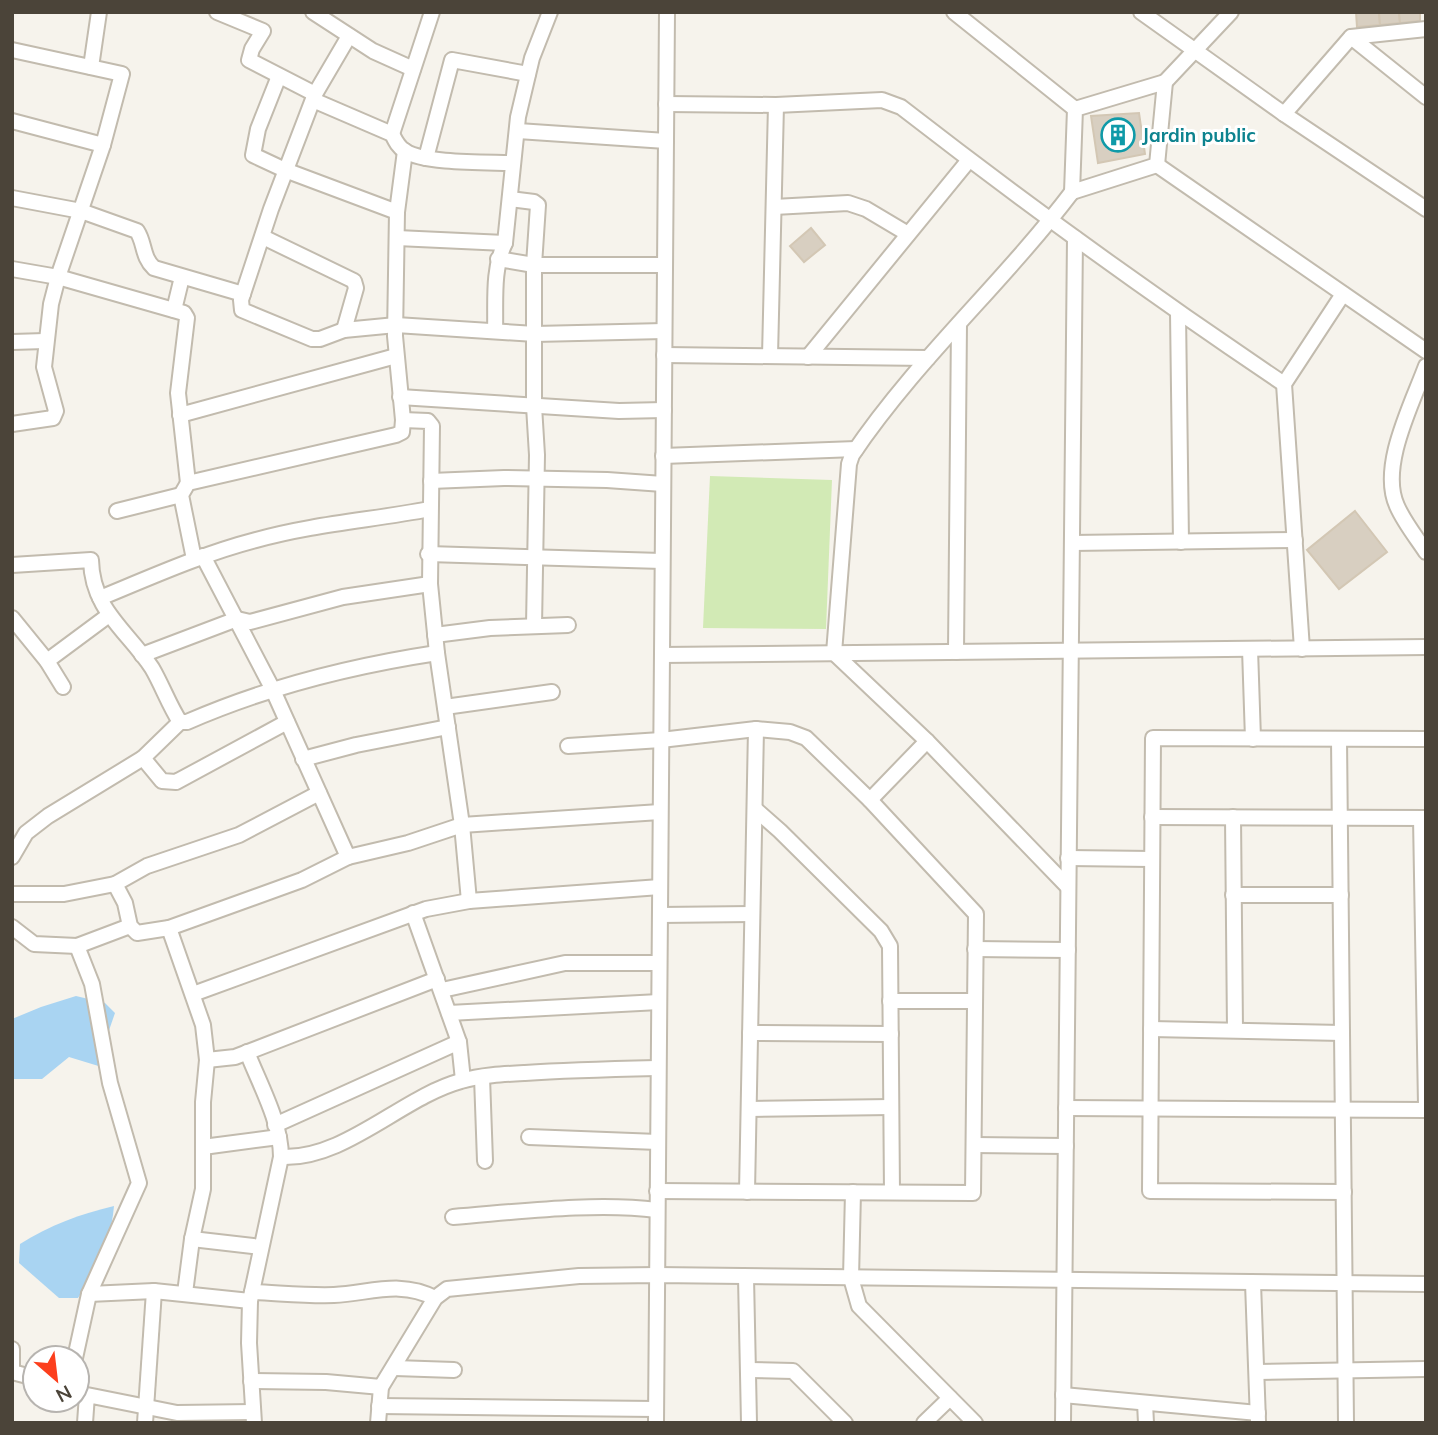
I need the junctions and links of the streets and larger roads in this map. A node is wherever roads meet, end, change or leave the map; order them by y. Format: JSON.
{"nodes":[{"id":1,"x":99,"y":12,"type":"edge"},
{"id":2,"x":217,"y":12,"type":"edge"},
{"id":3,"x":313,"y":12,"type":"edge"},
{"id":4,"x":432,"y":12,"type":"edge"},
{"id":5,"x":550,"y":12,"type":"edge"},
{"id":6,"x":667,"y":12,"type":"edge"},
{"id":7,"x":954,"y":12,"type":"edge"},
{"id":8,"x":1141,"y":12,"type":"edge"},
{"id":9,"x":1231,"y":12,"type":"edge"},
{"id":10,"x":1426,"y":29,"type":"edge"},
{"id":11,"x":349,"y":36,"type":"junction"},
{"id":12,"x":1351,"y":37,"type":"junction"},
{"id":13,"x":12,"y":50,"type":"edge"},
{"id":14,"x":1196,"y":51,"type":"junction"},
{"id":15,"x":91,"y":67,"type":"junction"},
{"id":16,"x":413,"y":69,"type":"junction"},
{"id":17,"x":528,"y":74,"type":"junction"},
{"id":18,"x":279,"y":76,"type":"junction"},
{"id":19,"x":1165,"y":82,"type":"junction"},
{"id":20,"x":314,"y":97,"type":"junction"},
{"id":21,"x":1426,"y":97,"type":"edge"},
{"id":22,"x":666,"y":104,"type":"junction"},
{"id":23,"x":776,"y":105,"type":"junction"},
{"id":24,"x":1075,"y":109,"type":"junction"},
{"id":25,"x":1284,"y":114,"type":"junction"},
{"id":26,"x":12,"y":121,"type":"edge"},
{"id":27,"x":518,"y":131,"type":"junction"},
{"id":28,"x":392,"y":134,"type":"junction"},
{"id":29,"x":666,"y":141,"type":"junction"},
{"id":30,"x":103,"y":145,"type":"junction"},
{"id":31,"x":405,"y":151,"type":"junction"},
{"id":32,"x":426,"y":158,"type":"junction"},
{"id":33,"x":969,"y":160,"type":"junction"},
{"id":34,"x":513,"y":163,"type":"junction"},
{"id":35,"x":1157,"y":165,"type":"junction"},
{"id":36,"x":285,"y":170,"type":"junction"},
{"id":37,"x":1072,"y":192,"type":"junction"},
{"id":38,"x":12,"y":198,"type":"edge"},
{"id":39,"x":510,"y":199,"type":"junction"},
{"id":40,"x":774,"y":207,"type":"junction"},
{"id":41,"x":1426,"y":209,"type":"edge"},
{"id":42,"x":81,"y":211,"type":"junction"},
{"id":43,"x":397,"y":212,"type":"junction"},
{"id":44,"x":1050,"y":220,"type":"junction"},
{"id":45,"x":908,"y":234,"type":"junction"},
{"id":46,"x":263,"y":237,"type":"junction"},
{"id":47,"x":397,"y":238,"type":"junction"},
{"id":48,"x":1074,"y":238,"type":"junction"},
{"id":49,"x":505,"y":243,"type":"junction"},
{"id":50,"x":498,"y":259,"type":"junction"},
{"id":51,"x":534,"y":265,"type":"junction"},
{"id":52,"x":665,"y":265,"type":"junction"},
{"id":53,"x":12,"y":269,"type":"edge"},
{"id":54,"x":58,"y":277,"type":"junction"},
{"id":55,"x":182,"y":277,"type":"junction"},
{"id":56,"x":243,"y":294,"type":"junction"},
{"id":57,"x":1343,"y":294,"type":"junction"},
{"id":58,"x":174,"y":310,"type":"junction"},
{"id":59,"x":1178,"y":313,"type":"junction"},
{"id":60,"x":959,"y":324,"type":"junction"},
{"id":61,"x":396,"y":325,"type":"junction"},
{"id":62,"x":344,"y":330,"type":"junction"},
{"id":63,"x":495,"y":331,"type":"junction"},
{"id":64,"x":664,"y":331,"type":"junction"},
{"id":65,"x":535,"y":334,"type":"junction"},
{"id":66,"x":45,"y":341,"type":"junction"},
{"id":67,"x":12,"y":342,"type":"edge"},
{"id":68,"x":1426,"y":351,"type":"edge"},
{"id":69,"x":664,"y":355,"type":"junction"},
{"id":70,"x":396,"y":356,"type":"junction"},
{"id":71,"x":770,"y":356,"type":"junction"},
{"id":72,"x":808,"y":357,"type":"junction"},
{"id":73,"x":928,"y":358,"type":"junction"},
{"id":74,"x":1426,"y":366,"type":"edge"},
{"id":75,"x":1284,"y":384,"type":"junction"},
{"id":76,"x":401,"y":397,"type":"junction"},
{"id":77,"x":534,"y":406,"type":"junction"},
{"id":78,"x":664,"y":410,"type":"junction"},
{"id":79,"x":180,"y":415,"type":"junction"},
{"id":80,"x":403,"y":421,"type":"junction"},
{"id":81,"x":12,"y":424,"type":"edge"},
{"id":82,"x":856,"y":449,"type":"junction"},
{"id":83,"x":663,"y":456,"type":"junction"},
{"id":84,"x":536,"y":480,"type":"junction"},
{"id":85,"x":431,"y":481,"type":"junction"},
{"id":86,"x":663,"y":484,"type":"junction"},
{"id":87,"x":184,"y":489,"type":"junction"},
{"id":88,"x":430,"y":509,"type":"junction"},
{"id":89,"x":117,"y":511,"type":"dead end"},
{"id":90,"x":1295,"y":540,"type":"junction"},
{"id":91,"x":1181,"y":542,"type":"junction"},
{"id":92,"x":1072,"y":543,"type":"junction"},
{"id":93,"x":1426,"y":552,"type":"edge"},
{"id":94,"x":428,"y":554,"type":"junction"},
{"id":95,"x":198,"y":557,"type":"junction"},
{"id":96,"x":534,"y":557,"type":"junction"},
{"id":97,"x":662,"y":561,"type":"junction"},
{"id":98,"x":12,"y":565,"type":"edge"},
{"id":99,"x":430,"y":584,"type":"junction"},
{"id":100,"x":100,"y":598,"type":"junction"},
{"id":101,"x":110,"y":615,"type":"junction"},
{"id":102,"x":12,"y":618,"type":"edge"},
{"id":103,"x":237,"y":619,"type":"junction"},
{"id":104,"x":568,"y":625,"type":"dead end"},
{"id":105,"x":534,"y":626,"type":"junction"},
{"id":106,"x":435,"y":635,"type":"junction"},
{"id":107,"x":1426,"y":648,"type":"edge"},
{"id":108,"x":1250,"y":649,"type":"junction"},
{"id":109,"x":1302,"y":649,"type":"junction"},
{"id":110,"x":1070,"y":651,"type":"junction"},
{"id":111,"x":956,"y":652,"type":"junction"},
{"id":112,"x":437,"y":653,"type":"junction"},
{"id":113,"x":834,"y":653,"type":"junction"},
{"id":114,"x":142,"y":654,"type":"junction"},
{"id":115,"x":662,"y":655,"type":"junction"},
{"id":116,"x":47,"y":661,"type":"junction"},
{"id":117,"x":62,"y":687,"type":"dead end"},
{"id":118,"x":272,"y":688,"type":"junction"},
{"id":119,"x":552,"y":692,"type":"dead end"},
{"id":120,"x":445,"y":707,"type":"junction"},
{"id":121,"x":180,"y":722,"type":"junction"},
{"id":122,"x":287,"y":722,"type":"junction"},
{"id":123,"x":448,"y":727,"type":"junction"},
{"id":124,"x":756,"y":729,"type":"junction"},
{"id":125,"x":1253,"y":739,"type":"junction"},
{"id":126,"x":1339,"y":739,"type":"junction"},
{"id":127,"x":1426,"y":739,"type":"edge"},
{"id":128,"x":661,"y":740,"type":"junction"},
{"id":129,"x":927,"y":741,"type":"junction"},
{"id":130,"x":568,"y":746,"type":"dead end"},
{"id":131,"x":143,"y":758,"type":"junction"},
{"id":132,"x":303,"y":759,"type":"junction"},
{"id":133,"x":319,"y":793,"type":"junction"},
{"id":134,"x":870,"y":800,"type":"junction"},
{"id":135,"x":755,"y":809,"type":"junction"},
{"id":136,"x":660,"y":812,"type":"junction"},
{"id":137,"x":1152,"y":817,"type":"junction"},
{"id":138,"x":1233,"y":817,"type":"junction"},
{"id":139,"x":1340,"y":818,"type":"junction"},
{"id":140,"x":1424,"y":818,"type":"edge"},
{"id":141,"x":462,"y":825,"type":"junction"},
{"id":142,"x":12,"y":857,"type":"edge"},
{"id":143,"x":348,"y":857,"type":"junction"},
{"id":144,"x":1068,"y":858,"type":"junction"},
{"id":145,"x":1152,"y":859,"type":"junction"},
{"id":146,"x":115,"y":884,"type":"junction"},
{"id":147,"x":660,"y":887,"type":"junction"},
{"id":148,"x":1068,"y":887,"type":"junction"},
{"id":149,"x":12,"y":894,"type":"edge"},
{"id":150,"x":1234,"y":895,"type":"junction"},
{"id":151,"x":1341,"y":895,"type":"junction"},
{"id":152,"x":469,"y":901,"type":"junction"},
{"id":153,"x":413,"y":913,"type":"junction"},
{"id":154,"x":752,"y":914,"type":"junction"},
{"id":155,"x":660,"y":915,"type":"junction"},
{"id":156,"x":130,"y":926,"type":"junction"},
{"id":157,"x":12,"y":928,"type":"edge"},
{"id":158,"x":169,"y":928,"type":"junction"},
{"id":159,"x":76,"y":946,"type":"junction"},
{"id":160,"x":975,"y":949,"type":"junction"},
{"id":161,"x":1068,"y":950,"type":"junction"},
{"id":162,"x":659,"y":963,"type":"junction"},
{"id":163,"x":439,"y":984,"type":"junction"},
{"id":164,"x":193,"y":994,"type":"junction"},
{"id":165,"x":975,"y":1001,"type":"junction"},
{"id":166,"x":659,"y":1002,"type":"junction"},
{"id":167,"x":890,"y":1002,"type":"junction"},
{"id":168,"x":449,"y":1013,"type":"junction"},
{"id":169,"x":1151,"y":1029,"type":"junction"},
{"id":170,"x":1235,"y":1030,"type":"junction"},
{"id":171,"x":1342,"y":1032,"type":"junction"},
{"id":172,"x":750,"y":1033,"type":"junction"},
{"id":173,"x":891,"y":1034,"type":"junction"},
{"id":174,"x":459,"y":1042,"type":"junction"},
{"id":175,"x":247,"y":1052,"type":"junction"},
{"id":176,"x":207,"y":1060,"type":"junction"},
{"id":177,"x":658,"y":1068,"type":"junction"},
{"id":178,"x":482,"y":1077,"type":"junction"},
{"id":179,"x":463,"y":1080,"type":"junction"},
{"id":180,"x":891,"y":1107,"type":"junction"},
{"id":181,"x":1426,"y":1107,"type":"edge"},
{"id":182,"x":748,"y":1108,"type":"junction"},
{"id":183,"x":1066,"y":1108,"type":"junction"},
{"id":184,"x":1151,"y":1108,"type":"junction"},
{"id":185,"x":1343,"y":1110,"type":"junction"},
{"id":186,"x":277,"y":1131,"type":"junction"},
{"id":187,"x":529,"y":1137,"type":"dead end"},
{"id":188,"x":658,"y":1142,"type":"junction"},
{"id":189,"x":974,"y":1144,"type":"junction"},
{"id":190,"x":1066,"y":1146,"type":"junction"},
{"id":191,"x":203,"y":1147,"type":"junction"},
{"id":192,"x":281,"y":1157,"type":"junction"},
{"id":193,"x":485,"y":1161,"type":"dead end"},
{"id":194,"x":657,"y":1191,"type":"junction"},
{"id":195,"x":747,"y":1192,"type":"junction"},
{"id":196,"x":853,"y":1192,"type":"junction"},
{"id":197,"x":892,"y":1192,"type":"junction"},
{"id":198,"x":1344,"y":1192,"type":"junction"},
{"id":199,"x":657,"y":1210,"type":"junction"},
{"id":200,"x":453,"y":1217,"type":"dead end"},
{"id":201,"x":192,"y":1239,"type":"junction"},
{"id":202,"x":261,"y":1247,"type":"junction"},
{"id":203,"x":657,"y":1275,"type":"junction"},
{"id":204,"x":746,"y":1277,"type":"junction"},
{"id":205,"x":851,"y":1278,"type":"junction"},
{"id":206,"x":1065,"y":1281,"type":"junction"},
{"id":207,"x":1253,"y":1283,"type":"junction"},
{"id":208,"x":1345,"y":1283,"type":"junction"},
{"id":209,"x":1426,"y":1284,"type":"edge"},
{"id":210,"x":154,"y":1291,"type":"junction"},
{"id":211,"x":185,"y":1293,"type":"junction"},
{"id":212,"x":89,"y":1294,"type":"junction"},
{"id":213,"x":251,"y":1297,"type":"junction"},
{"id":214,"x":435,"y":1298,"type":"junction"},
{"id":215,"x":78,"y":1344,"type":"edge"},
{"id":216,"x":12,"y":1349,"type":"edge"},
{"id":217,"x":395,"y":1368,"type":"junction"},
{"id":218,"x":12,"y":1369,"type":"edge"},
{"id":219,"x":454,"y":1370,"type":"dead end"},
{"id":220,"x":748,"y":1370,"type":"junction"},
{"id":221,"x":1426,"y":1370,"type":"edge"},
{"id":222,"x":1346,"y":1371,"type":"junction"},
{"id":223,"x":1257,"y":1372,"type":"junction"},
{"id":224,"x":251,"y":1381,"type":"junction"},
{"id":225,"x":382,"y":1387,"type":"junction"},
{"id":226,"x":1063,"y":1395,"type":"junction"},
{"id":227,"x":91,"y":1396,"type":"edge"},
{"id":228,"x":950,"y":1398,"type":"junction"},
{"id":229,"x":1146,"y":1403,"type":"junction"},
{"id":230,"x":379,"y":1406,"type":"junction"},
{"id":231,"x":146,"y":1407,"type":"junction"},
{"id":232,"x":656,"y":1416,"type":"edge"},
{"id":233,"x":253,"y":1418,"type":"edge"},
{"id":234,"x":1258,"y":1418,"type":"edge"},
{"id":235,"x":145,"y":1423,"type":"edge"},
{"id":236,"x":378,"y":1423,"type":"edge"},
{"id":237,"x":749,"y":1423,"type":"edge"},
{"id":238,"x":845,"y":1423,"type":"edge"},
{"id":239,"x":924,"y":1423,"type":"edge"},
{"id":240,"x":975,"y":1423,"type":"edge"},
{"id":241,"x":1063,"y":1423,"type":"edge"},
{"id":242,"x":1146,"y":1423,"type":"edge"},
{"id":243,"x":1346,"y":1423,"type":"edge"}],
"edges":[{"from":1,"to":15,"type":"street"},
{"from":2,"to":18,"type":"street"},
{"from":3,"to":11,"type":"street"},
{"from":4,"to":16,"type":"street"},
{"from":5,"to":17,"type":"street"},
{"from":6,"to":22,"type":"street"},
{"from":7,"to":24,"type":"street"},
{"from":8,"to":14,"type":"street"},
{"from":9,"to":14,"type":"street"},
{"from":10,"to":12,"type":"street"},
{"from":11,"to":16,"type":"street"},
{"from":11,"to":20,"type":"street"},
{"from":12,"to":21,"type":"street"},
{"from":12,"to":25,"type":"street"},
{"from":13,"to":15,"type":"street"},
{"from":14,"to":19,"type":"street"},
{"from":14,"to":25,"type":"street"},
{"from":15,"to":30,"type":"street"},
{"from":16,"to":28,"type":"street"},
{"from":17,"to":27,"type":"street"},
{"from":17,"to":32,"type":"street"},
{"from":18,"to":20,"type":"street"},
{"from":18,"to":36,"type":"street"},
{"from":19,"to":24,"type":"street"},
{"from":19,"to":35,"type":"street"},
{"from":20,"to":28,"type":"street"},
{"from":20,"to":36,"type":"street"},
{"from":22,"to":23,"type":"street"},
{"from":22,"to":29,"type":"street"},
{"from":23,"to":33,"type":"street"},
{"from":23,"to":40,"type":"street"},
{"from":24,"to":37,"type":"street"},
{"from":25,"to":41,"type":"street"},
{"from":26,"to":30,"type":"street"},
{"from":27,"to":29,"type":"street"},
{"from":27,"to":34,"type":"street"},
{"from":28,"to":31,"type":"street"},
{"from":29,"to":52,"type":"street"},
{"from":30,"to":42,"type":"street"},
{"from":31,"to":32,"type":"street"},
{"from":31,"to":43,"type":"street"},
{"from":32,"to":34,"type":"street"},
{"from":33,"to":44,"type":"street"},
{"from":33,"to":45,"type":"street"},
{"from":34,"to":39,"type":"street"},
{"from":35,"to":37,"type":"street"},
{"from":35,"to":57,"type":"street"},
{"from":36,"to":43,"type":"street"},
{"from":36,"to":46,"type":"street"},
{"from":37,"to":44,"type":"street"},
{"from":38,"to":42,"type":"street"},
{"from":39,"to":49,"type":"street"},
{"from":39,"to":51,"type":"street"},
{"from":40,"to":45,"type":"street"},
{"from":40,"to":71,"type":"street"},
{"from":42,"to":54,"type":"street"},
{"from":42,"to":55,"type":"street"},
{"from":43,"to":47,"type":"street"},
{"from":44,"to":48,"type":"street"},
{"from":44,"to":60,"type":"street"},
{"from":45,"to":72,"type":"street"},
{"from":46,"to":56,"type":"street"},
{"from":46,"to":62,"type":"street"},
{"from":47,"to":49,"type":"street"},
{"from":47,"to":61,"type":"street"},
{"from":48,"to":59,"type":"street"},
{"from":48,"to":92,"type":"street"},
{"from":49,"to":50,"type":"street"},
{"from":50,"to":51,"type":"street"},
{"from":50,"to":63,"type":"street"},
{"from":51,"to":52,"type":"street"},
{"from":51,"to":65,"type":"street"},
{"from":52,"to":64,"type":"street"},
{"from":53,"to":54,"type":"street"},
{"from":54,"to":58,"type":"street"},
{"from":54,"to":66,"type":"street"},
{"from":55,"to":56,"type":"street"},
{"from":55,"to":58,"type":"street"},
{"from":56,"to":62,"type":"street"},
{"from":57,"to":68,"type":"street"},
{"from":57,"to":75,"type":"street"},
{"from":58,"to":79,"type":"street"},
{"from":59,"to":75,"type":"street"},
{"from":59,"to":91,"type":"street"},
{"from":60,"to":73,"type":"street"},
{"from":60,"to":111,"type":"street"},
{"from":61,"to":62,"type":"street"},
{"from":61,"to":63,"type":"street"},
{"from":61,"to":70,"type":"street"},
{"from":63,"to":65,"type":"street"},
{"from":64,"to":65,"type":"street"},
{"from":64,"to":69,"type":"street"},
{"from":65,"to":77,"type":"street"},
{"from":66,"to":67,"type":"street"},
{"from":66,"to":81,"type":"street"},
{"from":69,"to":71,"type":"street"},
{"from":69,"to":78,"type":"street"},
{"from":70,"to":76,"type":"street"},
{"from":70,"to":79,"type":"street"},
{"from":71,"to":72,"type":"street"},
{"from":72,"to":73,"type":"street"},
{"from":73,"to":82,"type":"street"},
{"from":74,"to":93,"type":"street"},
{"from":75,"to":90,"type":"street"},
{"from":76,"to":77,"type":"street"},
{"from":76,"to":80,"type":"street"},
{"from":77,"to":78,"type":"street"},
{"from":77,"to":84,"type":"street"},
{"from":78,"to":83,"type":"street"},
{"from":79,"to":87,"type":"street"},
{"from":80,"to":85,"type":"street"},
{"from":80,"to":87,"type":"street"},
{"from":82,"to":83,"type":"street"},
{"from":82,"to":113,"type":"street"},
{"from":83,"to":86,"type":"street"},
{"from":84,"to":85,"type":"street"},
{"from":84,"to":86,"type":"street"},
{"from":84,"to":96,"type":"street"},
{"from":85,"to":88,"type":"street"},
{"from":86,"to":97,"type":"street"},
{"from":87,"to":89,"type":"street"},
{"from":87,"to":95,"type":"street"},
{"from":88,"to":94,"type":"street"},
{"from":88,"to":95,"type":"street"},
{"from":90,"to":91,"type":"street"},
{"from":90,"to":109,"type":"street"},
{"from":91,"to":92,"type":"street"},
{"from":92,"to":110,"type":"street"},
{"from":94,"to":96,"type":"street"},
{"from":94,"to":99,"type":"street"},
{"from":95,"to":100,"type":"street"},
{"from":95,"to":103,"type":"street"},
{"from":96,"to":97,"type":"street"},
{"from":96,"to":105,"type":"street"},
{"from":97,"to":115,"type":"street"},
{"from":98,"to":100,"type":"street"},
{"from":99,"to":103,"type":"street"},
{"from":99,"to":106,"type":"street"},
{"from":100,"to":101,"type":"street"},
{"from":101,"to":114,"type":"street"},
{"from":101,"to":116,"type":"street"},
{"from":102,"to":116,"type":"street"},
{"from":103,"to":114,"type":"street"},
{"from":103,"to":118,"type":"street"},
{"from":104,"to":105,"type":"street"},
{"from":105,"to":106,"type":"street"},
{"from":106,"to":112,"type":"street"},
{"from":107,"to":109,"type":"street"},
{"from":108,"to":109,"type":"street"},
{"from":108,"to":110,"type":"street"},
{"from":108,"to":125,"type":"street"},
{"from":110,"to":111,"type":"street"},
{"from":110,"to":144,"type":"street"},
{"from":111,"to":113,"type":"street"},
{"from":112,"to":118,"type":"street"},
{"from":112,"to":120,"type":"street"},
{"from":113,"to":115,"type":"street"},
{"from":113,"to":129,"type":"street"},
{"from":114,"to":121,"type":"street"},
{"from":115,"to":128,"type":"street"},
{"from":116,"to":117,"type":"street"},
{"from":118,"to":121,"type":"street"},
{"from":118,"to":122,"type":"street"},
{"from":119,"to":120,"type":"street"},
{"from":120,"to":123,"type":"street"},
{"from":121,"to":131,"type":"street"},
{"from":122,"to":131,"type":"street"},
{"from":122,"to":132,"type":"street"},
{"from":123,"to":132,"type":"street"},
{"from":123,"to":141,"type":"street"},
{"from":124,"to":128,"type":"street"},
{"from":124,"to":134,"type":"street"},
{"from":124,"to":135,"type":"street"},
{"from":125,"to":126,"type":"street"},
{"from":125,"to":137,"type":"street"},
{"from":126,"to":127,"type":"street"},
{"from":126,"to":139,"type":"street"},
{"from":128,"to":130,"type":"street"},
{"from":128,"to":136,"type":"street"},
{"from":129,"to":134,"type":"street"},
{"from":129,"to":148,"type":"street"},
{"from":131,"to":142,"type":"street"},
{"from":132,"to":133,"type":"street"},
{"from":133,"to":143,"type":"street"},
{"from":133,"to":146,"type":"street"},
{"from":134,"to":160,"type":"street"},
{"from":135,"to":154,"type":"street"},
{"from":135,"to":167,"type":"street"},
{"from":136,"to":141,"type":"street"},
{"from":136,"to":147,"type":"street"},
{"from":137,"to":138,"type":"street"},
{"from":137,"to":145,"type":"street"},
{"from":138,"to":139,"type":"street"},
{"from":138,"to":150,"type":"street"},
{"from":139,"to":140,"type":"street"},
{"from":139,"to":151,"type":"street"},
{"from":140,"to":181,"type":"street"},
{"from":141,"to":143,"type":"street"},
{"from":141,"to":152,"type":"street"},
{"from":143,"to":158,"type":"street"},
{"from":144,"to":145,"type":"street"},
{"from":144,"to":148,"type":"street"},
{"from":145,"to":169,"type":"street"},
{"from":146,"to":149,"type":"street"},
{"from":146,"to":156,"type":"street"},
{"from":147,"to":152,"type":"street"},
{"from":147,"to":155,"type":"street"},
{"from":148,"to":161,"type":"street"},
{"from":150,"to":151,"type":"street"},
{"from":150,"to":170,"type":"street"},
{"from":151,"to":171,"type":"street"},
{"from":152,"to":153,"type":"street"},
{"from":153,"to":163,"type":"street"},
{"from":153,"to":164,"type":"street"},
{"from":154,"to":155,"type":"street"},
{"from":154,"to":172,"type":"street"},
{"from":155,"to":162,"type":"street"},
{"from":156,"to":158,"type":"street"},
{"from":156,"to":159,"type":"street"},
{"from":157,"to":159,"type":"street"},
{"from":158,"to":164,"type":"street"},
{"from":159,"to":212,"type":"street"},
{"from":160,"to":161,"type":"street"},
{"from":160,"to":165,"type":"street"},
{"from":161,"to":183,"type":"street"},
{"from":162,"to":163,"type":"street"},
{"from":162,"to":166,"type":"street"},
{"from":163,"to":168,"type":"street"},
{"from":163,"to":175,"type":"street"},
{"from":164,"to":176,"type":"street"},
{"from":165,"to":167,"type":"street"},
{"from":165,"to":189,"type":"street"},
{"from":166,"to":168,"type":"street"},
{"from":166,"to":177,"type":"street"},
{"from":167,"to":173,"type":"street"},
{"from":168,"to":174,"type":"street"},
{"from":169,"to":170,"type":"street"},
{"from":169,"to":184,"type":"street"},
{"from":170,"to":171,"type":"street"},
{"from":171,"to":185,"type":"street"},
{"from":172,"to":173,"type":"street"},
{"from":172,"to":182,"type":"street"},
{"from":173,"to":180,"type":"street"},
{"from":174,"to":179,"type":"street"},
{"from":174,"to":186,"type":"street"},
{"from":175,"to":176,"type":"street"},
{"from":175,"to":186,"type":"street"},
{"from":176,"to":191,"type":"street"},
{"from":177,"to":178,"type":"street"},
{"from":177,"to":188,"type":"street"},
{"from":178,"to":179,"type":"street"},
{"from":178,"to":193,"type":"street"},
{"from":179,"to":192,"type":"street"},
{"from":180,"to":182,"type":"street"},
{"from":180,"to":197,"type":"street"},
{"from":181,"to":185,"type":"street"},
{"from":182,"to":195,"type":"street"},
{"from":183,"to":184,"type":"street"},
{"from":183,"to":190,"type":"street"},
{"from":184,"to":185,"type":"street"},
{"from":184,"to":198,"type":"street"},
{"from":185,"to":198,"type":"street"},
{"from":186,"to":191,"type":"street"},
{"from":186,"to":192,"type":"street"},
{"from":187,"to":188,"type":"street"},
{"from":188,"to":194,"type":"street"},
{"from":189,"to":190,"type":"street"},
{"from":189,"to":197,"type":"street"},
{"from":190,"to":206,"type":"street"},
{"from":191,"to":201,"type":"street"},
{"from":192,"to":202,"type":"street"},
{"from":194,"to":195,"type":"street"},
{"from":194,"to":199,"type":"street"},
{"from":195,"to":196,"type":"street"},
{"from":196,"to":197,"type":"street"},
{"from":196,"to":205,"type":"street"},
{"from":198,"to":208,"type":"street"},
{"from":199,"to":200,"type":"street"},
{"from":199,"to":203,"type":"street"},
{"from":201,"to":202,"type":"street"},
{"from":201,"to":211,"type":"street"},
{"from":202,"to":213,"type":"street"},
{"from":203,"to":204,"type":"street"},
{"from":203,"to":214,"type":"street"},
{"from":203,"to":232,"type":"street"},
{"from":204,"to":205,"type":"street"},
{"from":204,"to":220,"type":"street"},
{"from":205,"to":206,"type":"street"},
{"from":205,"to":228,"type":"street"},
{"from":206,"to":207,"type":"street"},
{"from":206,"to":226,"type":"street"},
{"from":207,"to":208,"type":"street"},
{"from":207,"to":223,"type":"street"},
{"from":208,"to":209,"type":"street"},
{"from":208,"to":222,"type":"street"},
{"from":210,"to":211,"type":"street"},
{"from":210,"to":212,"type":"street"},
{"from":210,"to":231,"type":"street"},
{"from":211,"to":213,"type":"street"},
{"from":212,"to":215,"type":"street"},
{"from":213,"to":214,"type":"street"},
{"from":213,"to":224,"type":"street"},
{"from":214,"to":217,"type":"street"},
{"from":216,"to":218,"type":"street"},
{"from":217,"to":219,"type":"street"},
{"from":217,"to":225,"type":"street"},
{"from":220,"to":237,"type":"street"},
{"from":220,"to":238,"type":"street"},
{"from":221,"to":222,"type":"street"},
{"from":222,"to":223,"type":"street"},
{"from":222,"to":243,"type":"street"},
{"from":223,"to":234,"type":"street"},
{"from":224,"to":225,"type":"street"},
{"from":224,"to":233,"type":"street"},
{"from":225,"to":230,"type":"street"},
{"from":226,"to":229,"type":"street"},
{"from":226,"to":241,"type":"street"},
{"from":227,"to":231,"type":"street"},
{"from":228,"to":239,"type":"street"},
{"from":228,"to":240,"type":"street"},
{"from":229,"to":234,"type":"street"},
{"from":229,"to":242,"type":"street"},
{"from":230,"to":232,"type":"street"},
{"from":230,"to":236,"type":"street"},
{"from":231,"to":233,"type":"street"},
{"from":231,"to":235,"type":"street"}]}
